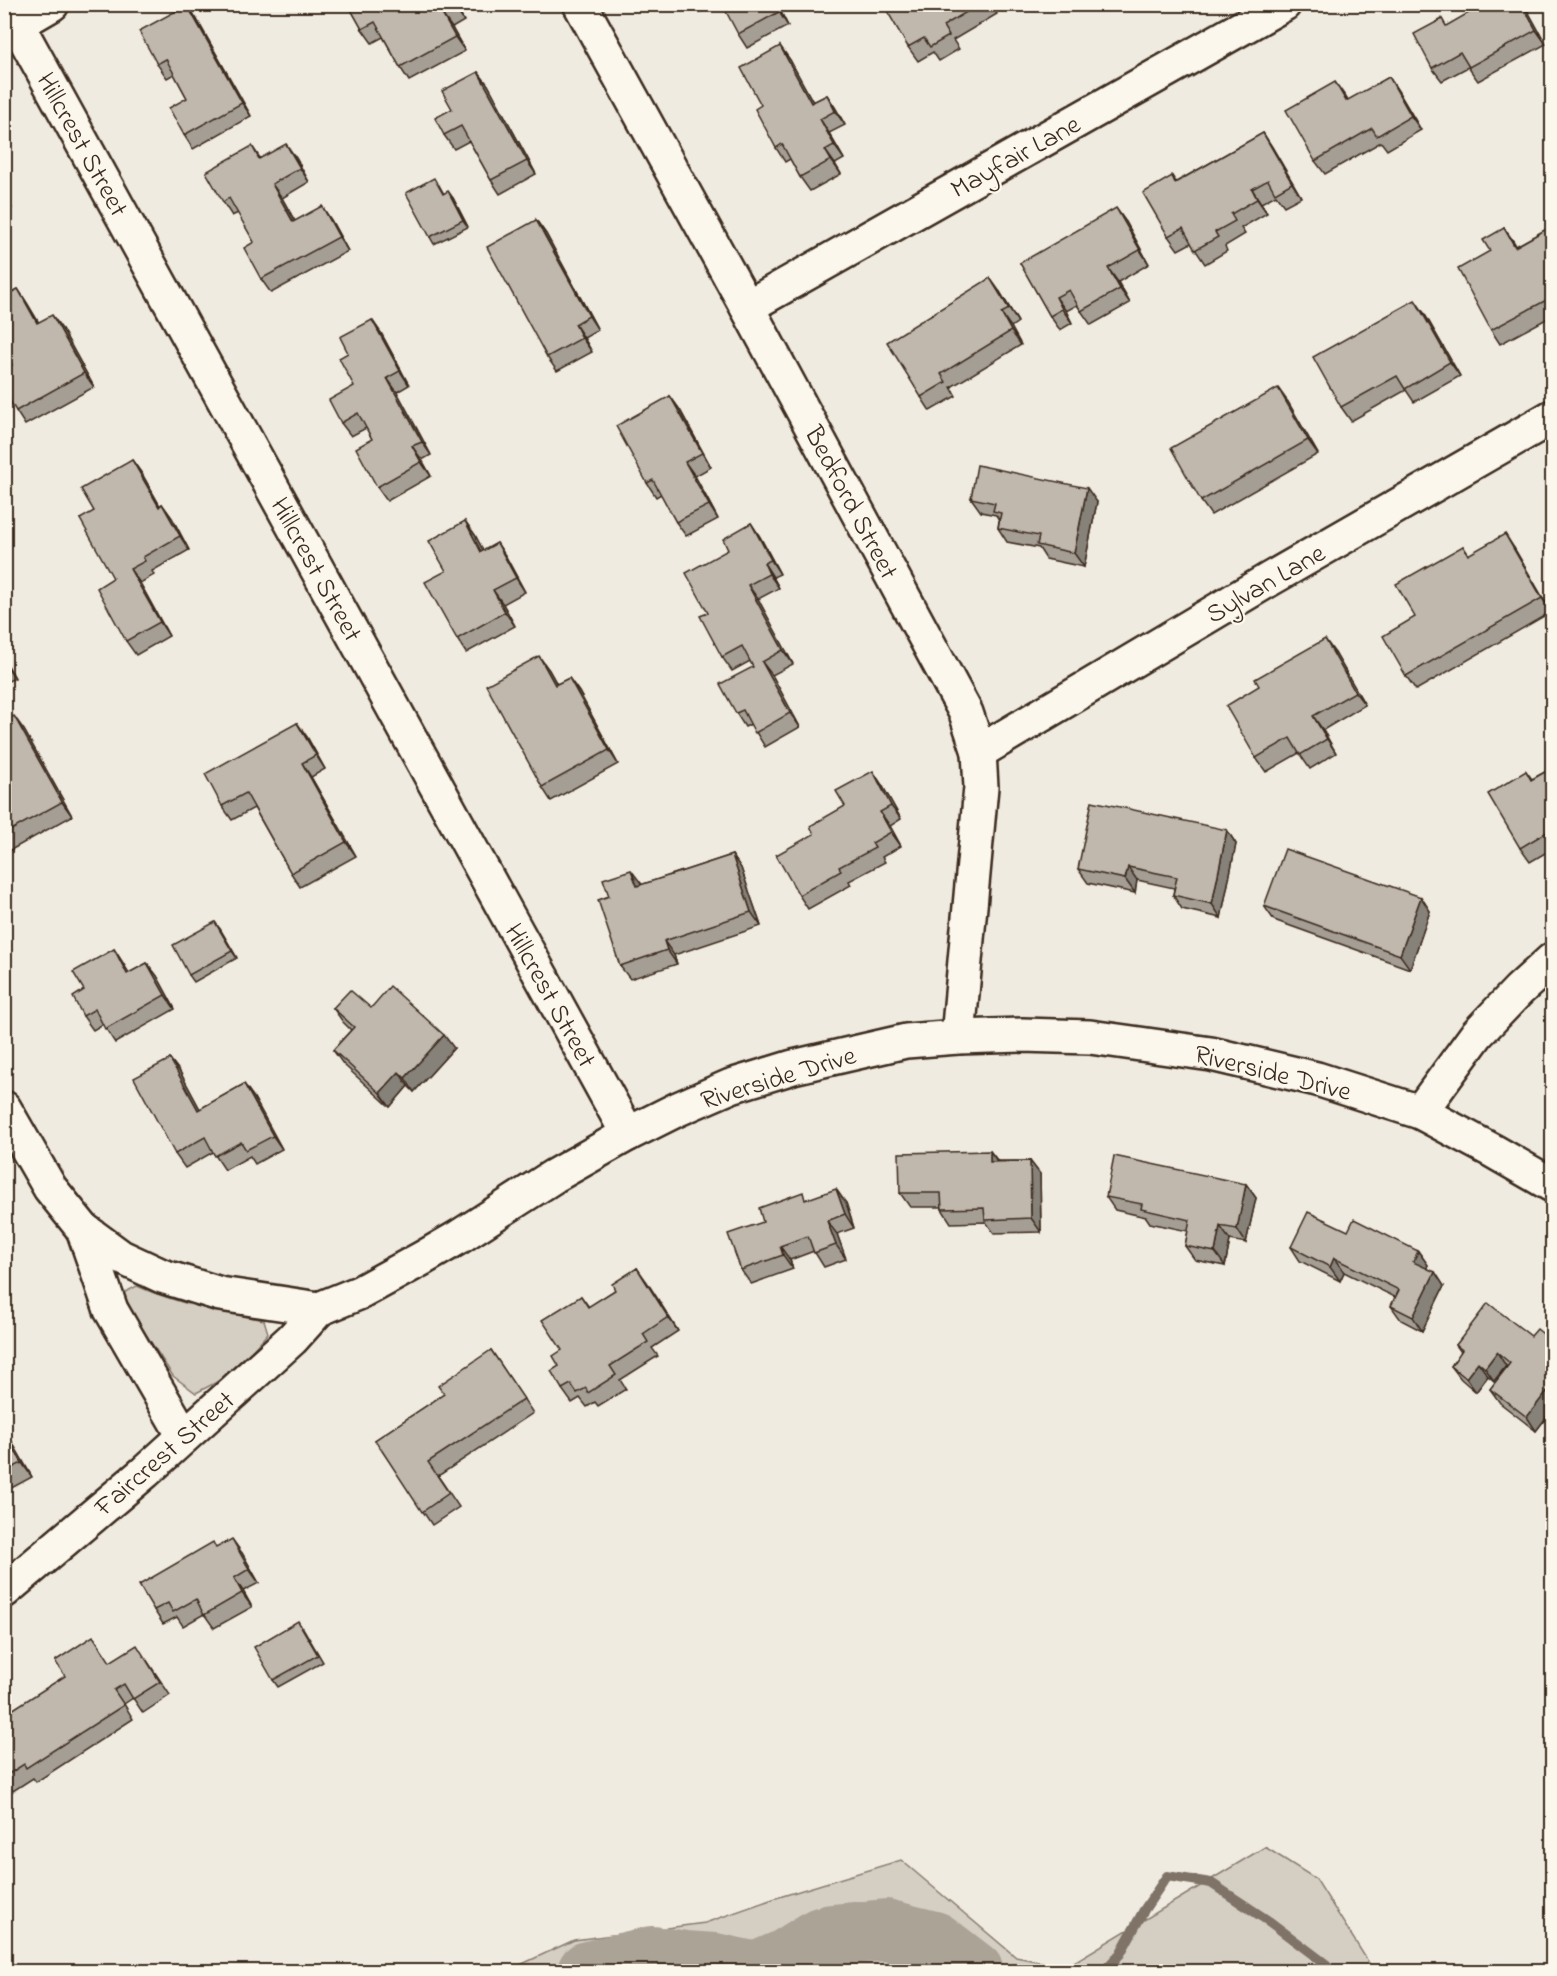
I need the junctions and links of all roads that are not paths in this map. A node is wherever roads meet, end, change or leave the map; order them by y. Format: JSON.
{"nodes":[{"id":1,"x":52,"y":4,"type":"edge"},
{"id":2,"x":580,"y":4,"type":"edge"},
{"id":3,"x":1284,"y":4,"type":"edge"},
{"id":4,"x":9,"y":20,"type":"edge"},
{"id":5,"x":747,"y":307,"type":"junction"},
{"id":6,"x":1552,"y":417,"type":"edge"},
{"id":7,"x":979,"y":752,"type":"junction"},
{"id":8,"x":1552,"y":960,"type":"edge"},
{"id":9,"x":958,"y":1037,"type":"junction"},
{"id":10,"x":4,"y":1108,"type":"edge"},
{"id":11,"x":1420,"y":1112,"type":"junction"},
{"id":12,"x":628,"y":1134,"type":"junction"},
{"id":13,"x":1552,"y":1185,"type":"edge"},
{"id":14,"x":83,"y":1229,"type":"junction"},
{"id":15,"x":319,"y":1309,"type":"junction"},
{"id":16,"x":184,"y":1436,"type":"junction"},
{"id":17,"x":4,"y":1591,"type":"edge"}],
"edges":[{"from":1,"to":4,"type":"street"},
{"from":2,"to":5,"type":"street","name":"Bedford Street"},
{"from":3,"to":5,"type":"street","name":"Mayfair Lane"},
{"from":4,"to":12,"type":"street","name":"Hillcrest Street"},
{"from":5,"to":7,"type":"street","name":"Bedford Street"},
{"from":6,"to":7,"type":"street","name":"Sylvan Lane"},
{"from":7,"to":9,"type":"street","name":"Bedford Street"},
{"from":8,"to":11,"type":"street"},
{"from":9,"to":11,"type":"street","name":"Riverside Drive"},
{"from":9,"to":12,"type":"street","name":"Riverside Drive"},
{"from":10,"to":14,"type":"street"},
{"from":11,"to":13,"type":"street","name":"Riverside Drive"},
{"from":12,"to":15,"type":"street","name":"Riverside Drive"},
{"from":14,"to":15,"type":"street"},
{"from":14,"to":16,"type":"street"},
{"from":15,"to":16,"type":"street","name":"Faircrest Street"},
{"from":16,"to":17,"type":"street","name":"Faircrest Street"}]}
